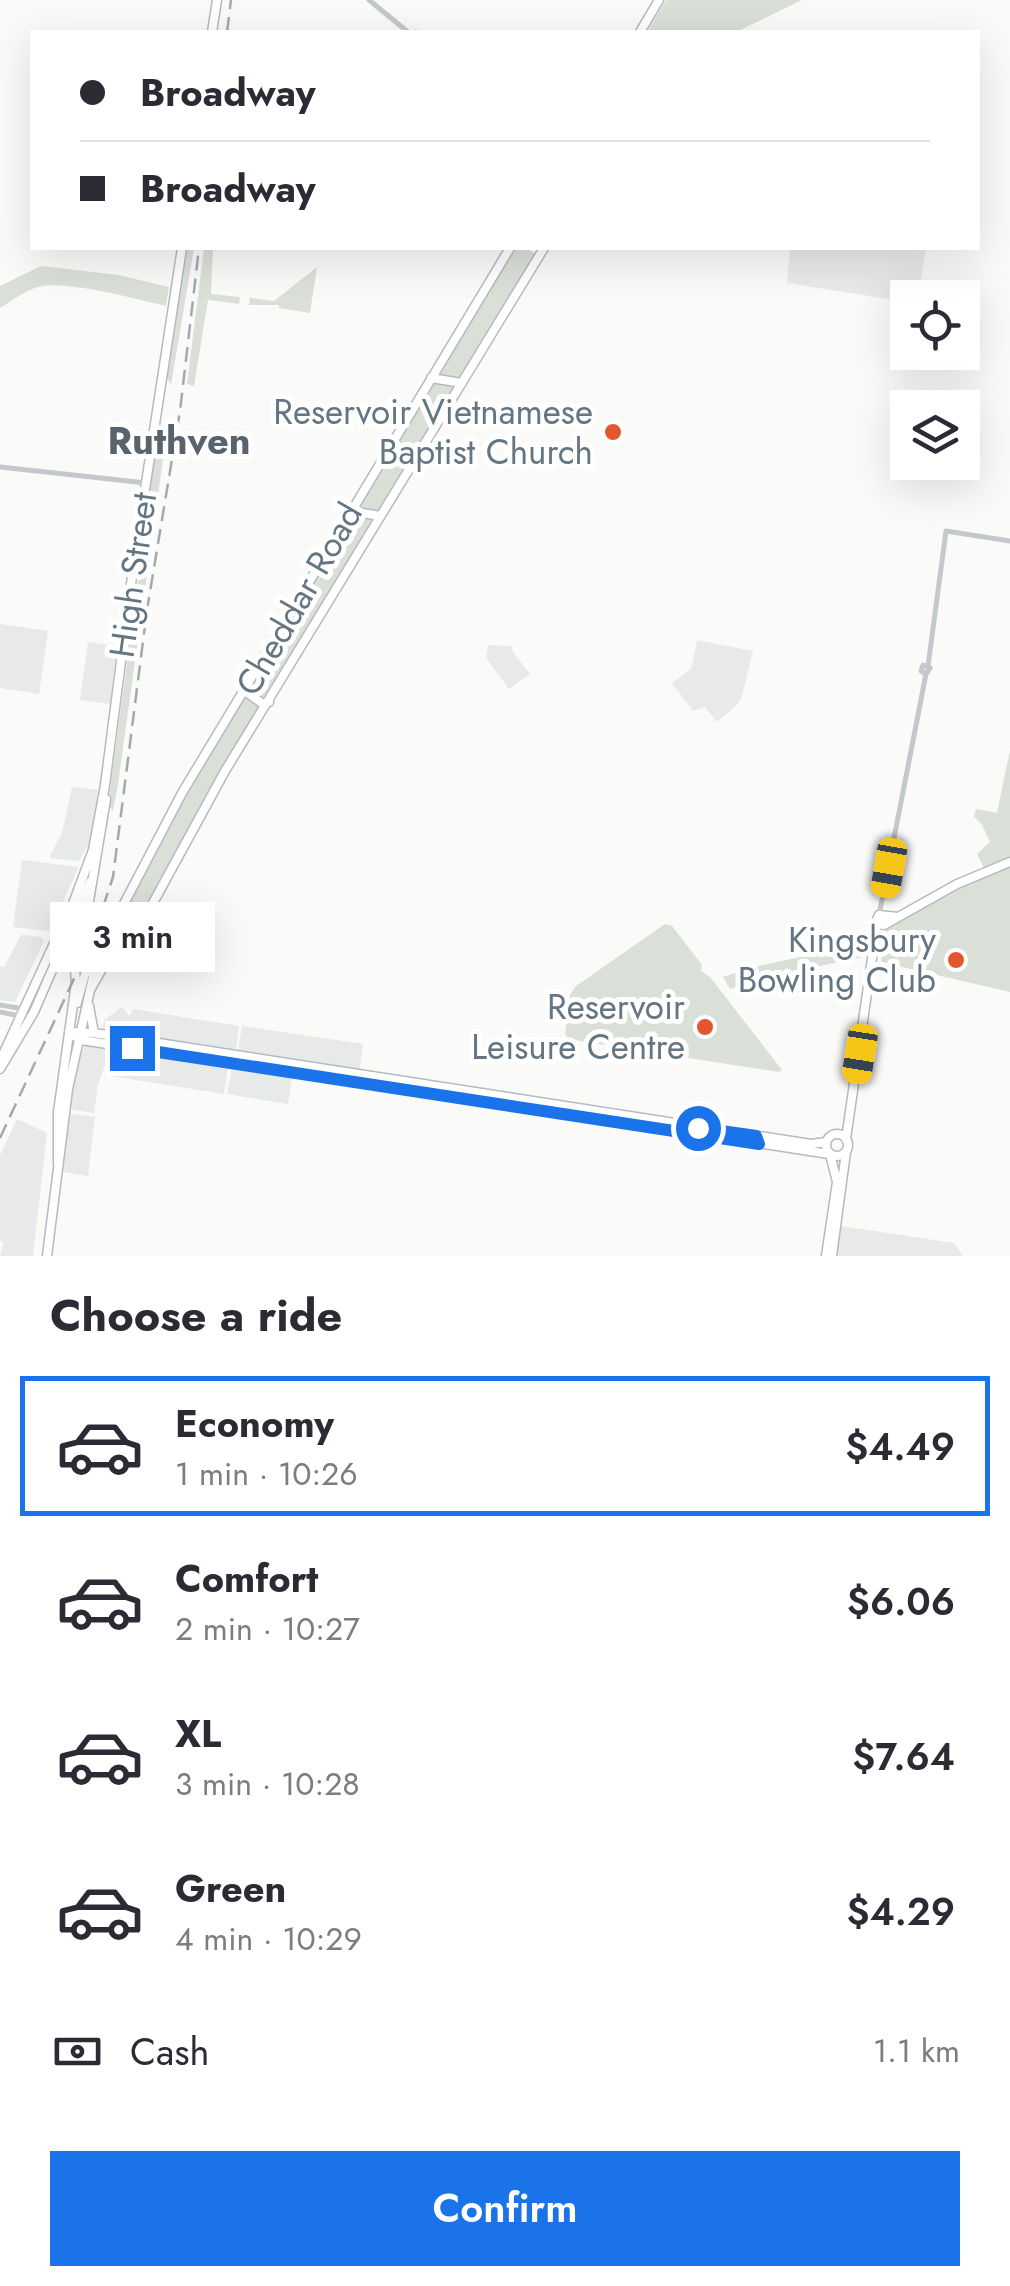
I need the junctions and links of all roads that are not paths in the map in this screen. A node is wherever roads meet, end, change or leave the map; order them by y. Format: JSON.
{"nodes":[{"id":1,"x":217,"y":0,"type":"edge"},
{"id":2,"x":370,"y":0,"type":"edge"},
{"id":3,"x":659,"y":0,"type":"edge"},
{"id":4,"x":212,"y":30,"type":"edge"},
{"id":5,"x":409,"y":30,"type":"edge"},
{"id":6,"x":641,"y":30,"type":"edge"},
{"id":7,"x":182,"y":250,"type":"edge"},
{"id":8,"x":509,"y":250,"type":"edge"},
{"id":9,"x":542,"y":250,"type":"edge"},
{"id":10,"x":431,"y":378,"type":"junction"},
{"id":11,"x":462,"y":384,"type":"junction"},
{"id":12,"x":0,"y":467,"type":"edge"},
{"id":13,"x":146,"y":483,"type":"junction"},
{"id":14,"x":350,"y":512,"type":"junction"},
{"id":15,"x":380,"y":516,"type":"junction"},
{"id":16,"x":1010,"y":541,"type":"edge"},
{"id":17,"x":245,"y":691,"type":"junction"},
{"id":18,"x":269,"y":702,"type":"junction"},
{"id":19,"x":105,"y":785,"type":"junction"},
{"id":20,"x":1010,"y":862,"type":"edge"},
{"id":21,"x":97,"y":864,"type":"junction"},
{"id":22,"x":73,"y":901,"type":"junction"},
{"id":23,"x":882,"y":920,"type":"junction"},
{"id":24,"x":72,"y":923,"type":"junction"},
{"id":25,"x":141,"y":924,"type":"junction"},
{"id":26,"x":60,"y":932,"type":"junction"},
{"id":27,"x":89,"y":933,"type":"junction"},
{"id":28,"x":102,"y":939,"type":"junction"},
{"id":29,"x":75,"y":950,"type":"junction"},
{"id":30,"x":60,"y":955,"type":"junction"},
{"id":31,"x":92,"y":956,"type":"junction"},
{"id":32,"x":89,"y":991,"type":"junction"},
{"id":33,"x":29,"y":996,"type":"junction"},
{"id":34,"x":0,"y":1009,"type":"edge"},
{"id":35,"x":22,"y":1012,"type":"junction"},
{"id":36,"x":33,"y":1014,"type":"junction"},
{"id":37,"x":72,"y":1017,"type":"junction"},
{"id":38,"x":69,"y":1033,"type":"junction"},
{"id":39,"x":94,"y":1033,"type":"junction"},
{"id":40,"x":79,"y":1036,"type":"junction"},
{"id":41,"x":132,"y":1044,"type":"junction"},
{"id":42,"x":3,"y":1060,"type":"edge"},
{"id":43,"x":0,"y":1070,"type":"edge"},
{"id":44,"x":60,"y":1129,"type":"junction"},
{"id":45,"x":842,"y":1136,"type":"junction"},
{"id":46,"x":758,"y":1140,"type":"junction"},
{"id":47,"x":826,"y":1142,"type":"junction"},
{"id":48,"x":846,"y":1152,"type":"junction"},
{"id":49,"x":830,"y":1154,"type":"junction"},
{"id":50,"x":839,"y":1184,"type":"junction"},
{"id":51,"x":47,"y":1256,"type":"edge"},
{"id":52,"x":829,"y":1256,"type":"edge"}],
"edges":[{"from":1,"to":4,"type":"main road"},
{"from":2,"to":5,"type":"street"},
{"from":3,"to":6,"type":"main road"},
{"from":7,"to":13,"type":"main road","name":"High Street"},
{"from":8,"to":10,"type":"main road","name":"Cheddar Road"},
{"from":9,"to":11,"type":"main road","name":"Cheddar Road"},
{"from":10,"to":11,"type":"main road"},
{"from":10,"to":14,"type":"main road","name":"Cheddar Road"},
{"from":11,"to":15,"type":"main road","name":"Cheddar Road"},
{"from":12,"to":13,"type":"street"},
{"from":13,"to":19,"type":"main road","name":"High Street"},
{"from":14,"to":15,"type":"main road"},
{"from":14,"to":17,"type":"main road","name":"Cheddar Road"},
{"from":15,"to":18,"type":"main road","name":"Cheddar Road"},
{"from":16,"to":23,"type":"street"},
{"from":17,"to":18,"type":"main road"},
{"from":17,"to":28,"type":"main road","name":"Cheddar Road"},
{"from":18,"to":25,"type":"main road","name":"Cheddar Road"},
{"from":19,"to":21,"type":"main road","name":"High Street"},
{"from":19,"to":22,"type":"main road","name":"High Street"},
{"from":20,"to":23,"type":"main road"},
{"from":21,"to":24,"type":"main road"},
{"from":21,"to":27,"type":"main road","name":"High Street"},
{"from":22,"to":24,"type":"main road","name":"High Street"},
{"from":22,"to":26,"type":"main road"},
{"from":23,"to":45,"type":"main road"},
{"from":24,"to":26,"type":"main road"},
{"from":24,"to":27,"type":"main road"},
{"from":24,"to":29,"type":"main road","name":"High Street"},
{"from":24,"to":30,"type":"main road"},
{"from":25,"to":31,"type":"main road","name":"Cheddar Road"},
{"from":25,"to":32,"type":"main road","name":"Cheddar Road"},
{"from":26,"to":33,"type":"main road"},
{"from":27,"to":28,"type":"main road"},
{"from":27,"to":31,"type":"main road","name":"High Street"},
{"from":28,"to":31,"type":"main road","name":"Cheddar Road"},
{"from":29,"to":30,"type":"main road"},
{"from":29,"to":31,"type":"main road"},
{"from":29,"to":37,"type":"main road","name":"High Street"},
{"from":30,"to":33,"type":"main road"},
{"from":30,"to":36,"type":"main road"},
{"from":31,"to":32,"type":"main road","name":"High Street"},
{"from":31,"to":37,"type":"main road","name":"High Street"},
{"from":32,"to":39,"type":"main road"},
{"from":32,"to":40,"type":"main road","name":"High Street"},
{"from":33,"to":35,"type":"main road"},
{"from":34,"to":35,"type":"street"},
{"from":35,"to":36,"type":"main road"},
{"from":35,"to":42,"type":"main road"},
{"from":36,"to":42,"type":"main road"},
{"from":37,"to":38,"type":"main road","name":"High Street"},
{"from":38,"to":40,"type":"main road"},
{"from":38,"to":44,"type":"main road","name":"High Street"},
{"from":39,"to":40,"type":"main road"},
{"from":39,"to":41,"type":"main road"},
{"from":40,"to":41,"type":"main road"},
{"from":40,"to":44,"type":"main road","name":"High Street"},
{"from":41,"to":46,"type":"main road"},
{"from":42,"to":43,"type":"main road"},
{"from":44,"to":51,"type":"main road","name":"High Street"},
{"from":45,"to":47,"type":"main road"},
{"from":45,"to":48,"type":"main road"},
{"from":46,"to":47,"type":"main road"},
{"from":46,"to":49,"type":"main road"},
{"from":47,"to":49,"type":"main road"},
{"from":48,"to":49,"type":"main road"},
{"from":48,"to":50,"type":"main road"},
{"from":49,"to":50,"type":"main road"},
{"from":50,"to":52,"type":"main road"}]}
